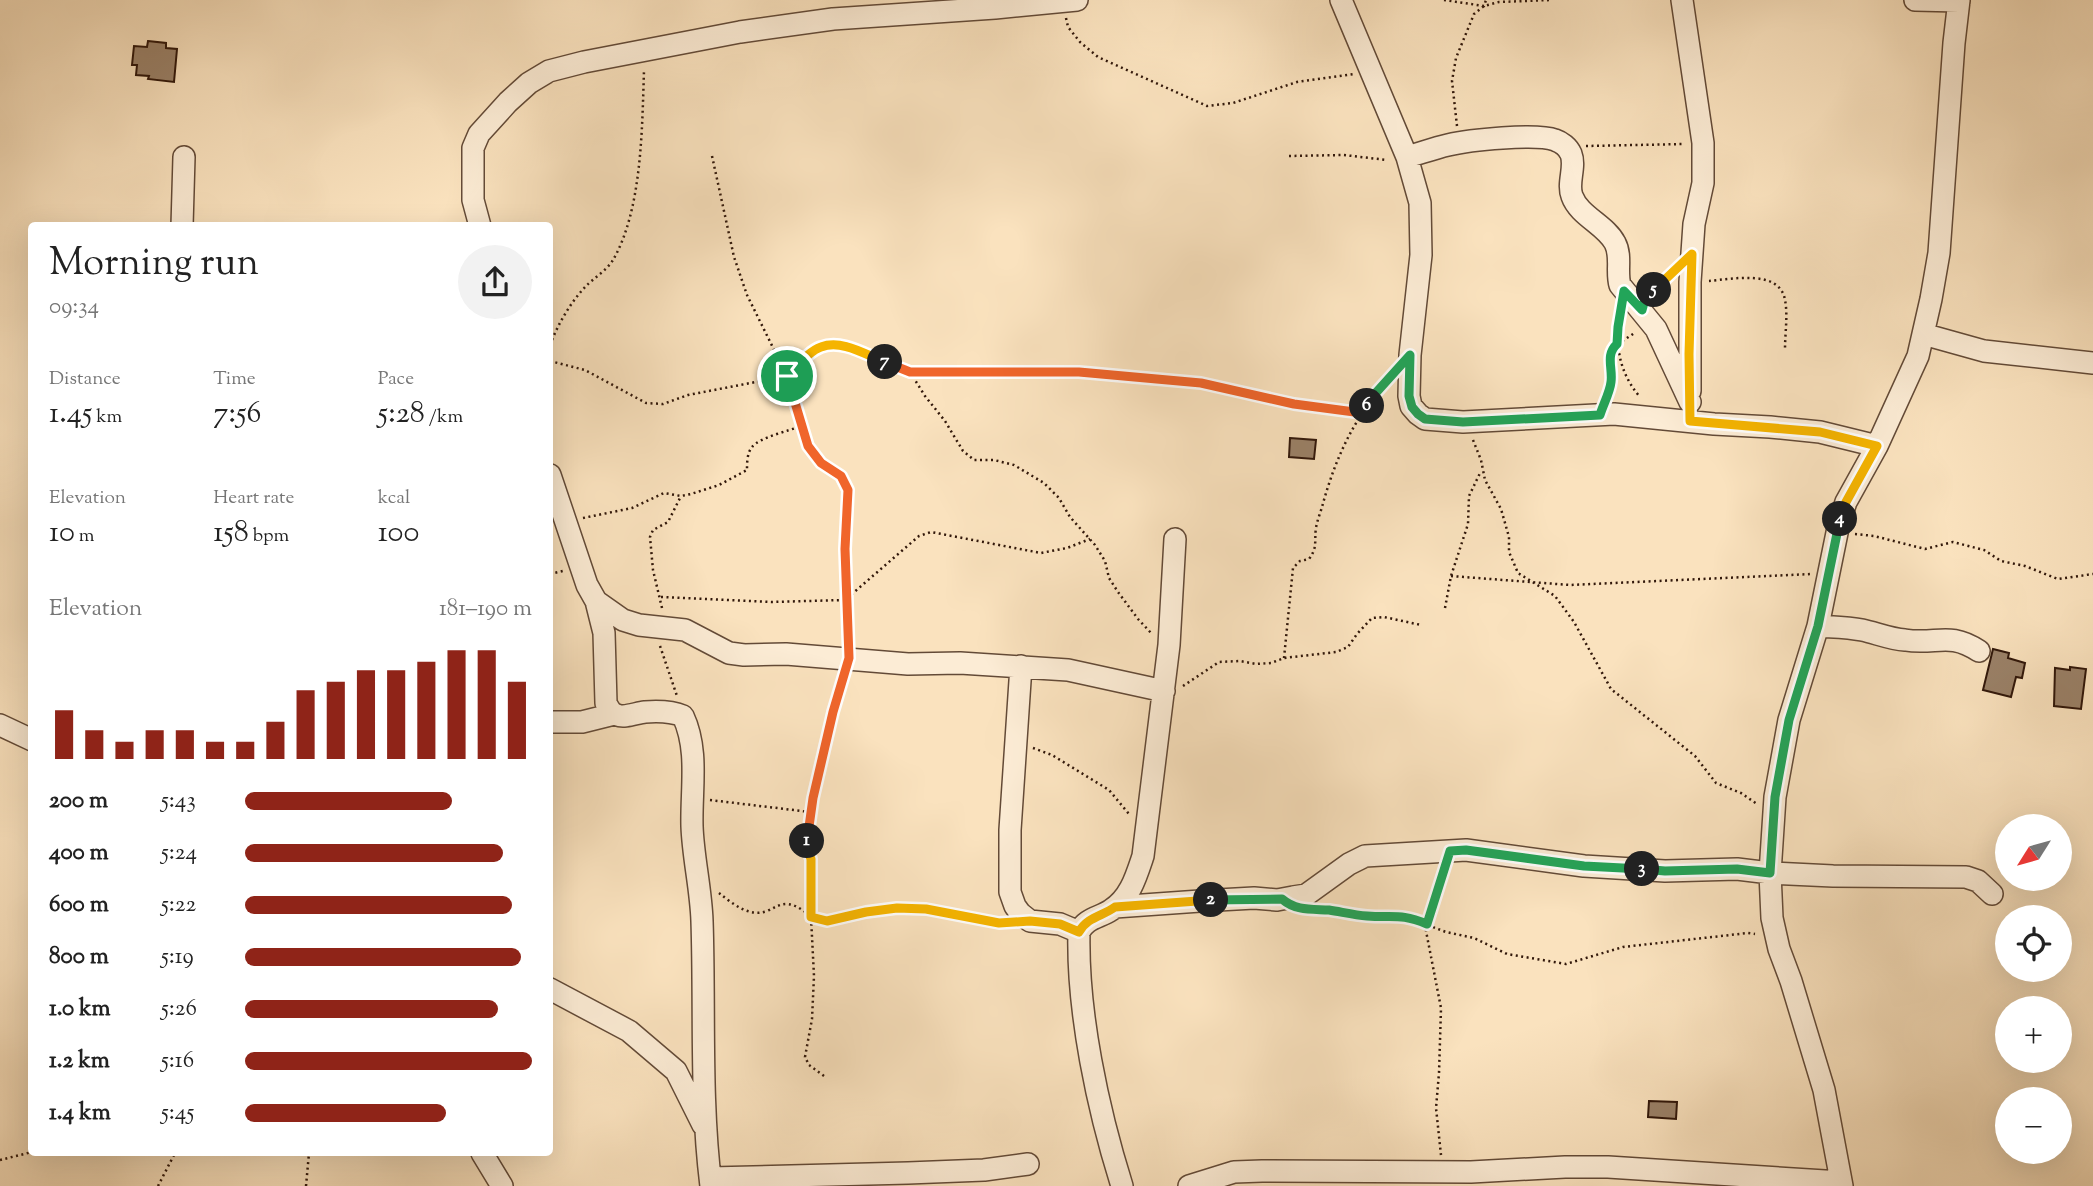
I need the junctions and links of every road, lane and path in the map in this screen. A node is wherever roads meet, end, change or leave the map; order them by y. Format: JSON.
{"nodes":[{"id":1,"x":1341,"y":0,"type":"edge"},
{"id":2,"x":1444,"y":0,"type":"edge"},
{"id":3,"x":1486,"y":0,"type":"edge"},
{"id":4,"x":1551,"y":0,"type":"edge"},
{"id":5,"x":1682,"y":0,"type":"edge"},
{"id":6,"x":1915,"y":0,"type":"edge"},
{"id":7,"x":1959,"y":0,"type":"edge"},
{"id":8,"x":1070,"y":1,"type":"edge"},
{"id":9,"x":1484,"y":6,"type":"junction"},
{"id":10,"x":645,"y":50,"type":"junction"},
{"id":11,"x":1371,"y":71,"type":"junction"},
{"id":12,"x":1703,"y":143,"type":"junction"},
{"id":13,"x":1449,"y":145,"type":"junction"},
{"id":14,"x":1566,"y":146,"type":"junction"},
{"id":15,"x":712,"y":156,"type":"dead end"},
{"id":16,"x":1289,"y":156,"type":"dead end"},
{"id":17,"x":184,"y":157,"type":"dead end"},
{"id":18,"x":1407,"y":157,"type":"junction"},
{"id":19,"x":182,"y":222,"type":"edge"},
{"id":20,"x":479,"y":222,"type":"edge"},
{"id":21,"x":1692,"y":254,"type":"junction"},
{"id":22,"x":1690,"y":282,"type":"junction"},
{"id":23,"x":1624,"y":291,"type":"junction"},
{"id":24,"x":1642,"y":310,"type":"junction"},
{"id":25,"x":1923,"y":334,"type":"junction"},
{"id":26,"x":553,"y":336,"type":"edge"},
{"id":27,"x":1617,"y":344,"type":"junction"},
{"id":28,"x":1785,"y":349,"type":"dead end"},
{"id":29,"x":553,"y":362,"type":"edge"},
{"id":30,"x":2093,"y":363,"type":"edge"},
{"id":31,"x":910,"y":372,"type":"junction"},
{"id":32,"x":787,"y":376,"type":"junction"},
{"id":33,"x":1391,"y":378,"type":"dead end"},
{"id":34,"x":1690,"y":412,"type":"junction"},
{"id":35,"x":1362,"y":413,"type":"junction"},
{"id":36,"x":1600,"y":415,"type":"junction"},
{"id":37,"x":1663,"y":418,"type":"junction"},
{"id":38,"x":1463,"y":422,"type":"junction"},
{"id":39,"x":802,"y":426,"type":"junction"},
{"id":40,"x":1877,"y":446,"type":"junction"},
{"id":41,"x":1483,"y":469,"type":"junction"},
{"id":42,"x":553,"y":485,"type":"edge"},
{"id":43,"x":681,"y":496,"type":"junction"},
{"id":44,"x":566,"y":527,"type":"junction"},
{"id":45,"x":1090,"y":538,"type":"junction"},
{"id":46,"x":1175,"y":539,"type":"dead end"},
{"id":47,"x":1835,"y":540,"type":"junction"},
{"id":48,"x":1828,"y":573,"type":"junction"},
{"id":49,"x":2093,"y":574,"type":"edge"},
{"id":50,"x":1451,"y":576,"type":"junction"},
{"id":51,"x":1532,"y":581,"type":"junction"},
{"id":52,"x":661,"y":597,"type":"junction"},
{"id":53,"x":845,"y":600,"type":"junction"},
{"id":54,"x":596,"y":601,"type":"junction"},
{"id":55,"x":1445,"y":608,"type":"dead end"},
{"id":56,"x":1421,"y":625,"type":"dead end"},
{"id":57,"x":1818,"y":626,"type":"junction"},
{"id":58,"x":659,"y":627,"type":"junction"},
{"id":59,"x":1169,"y":645,"type":"junction"},
{"id":60,"x":1979,"y":651,"type":"dead end"},
{"id":61,"x":849,"y":658,"type":"junction"},
{"id":62,"x":1284,"y":658,"type":"junction"},
{"id":63,"x":1021,"y":666,"type":"junction"},
{"id":64,"x":1164,"y":694,"type":"junction"},
{"id":65,"x":614,"y":714,"type":"junction"},
{"id":66,"x":683,"y":716,"type":"junction"},
{"id":67,"x":553,"y":722,"type":"edge"},
{"id":68,"x":0,"y":725,"type":"edge"},
{"id":69,"x":28,"y":738,"type":"edge"},
{"id":70,"x":1016,"y":742,"type":"junction"},
{"id":71,"x":693,"y":798,"type":"junction"},
{"id":72,"x":810,"y":812,"type":"junction"},
{"id":73,"x":1774,"y":816,"type":"junction"},
{"id":74,"x":1146,"y":837,"type":"junction"},
{"id":75,"x":1450,"y":851,"type":"junction"},
{"id":76,"x":1770,"y":873,"type":"junction"},
{"id":77,"x":698,"y":878,"type":"junction"},
{"id":78,"x":1992,"y":894,"type":"dead end"},
{"id":79,"x":1115,"y":907,"type":"junction"},
{"id":80,"x":1317,"y":910,"type":"dead end"},
{"id":81,"x":811,"y":917,"type":"junction"},
{"id":82,"x":1030,"y":921,"type":"junction"},
{"id":83,"x":1427,"y":924,"type":"junction"},
{"id":84,"x":1079,"y":932,"type":"junction"},
{"id":85,"x":1776,"y":937,"type":"junction"},
{"id":86,"x":553,"y":991,"type":"edge"},
{"id":87,"x":824,"y":1076,"type":"dead end"},
{"id":88,"x":708,"y":1133,"type":"junction"},
{"id":89,"x":28,"y":1153,"type":"edge"},
{"id":90,"x":173,"y":1156,"type":"edge"},
{"id":91,"x":309,"y":1156,"type":"edge"},
{"id":92,"x":484,"y":1156,"type":"edge"},
{"id":93,"x":0,"y":1160,"type":"edge"},
{"id":94,"x":1028,"y":1164,"type":"dead end"},
{"id":95,"x":1442,"y":1172,"type":"junction"},
{"id":96,"x":1477,"y":1179,"type":"edge"},
{"id":97,"x":909,"y":1180,"type":"edge"},
{"id":98,"x":711,"y":1182,"type":"edge"},
{"id":99,"x":1841,"y":1184,"type":"edge"},
{"id":100,"x":158,"y":1186,"type":"edge"},
{"id":101,"x":306,"y":1186,"type":"edge"},
{"id":102,"x":502,"y":1186,"type":"edge"},
{"id":103,"x":1122,"y":1186,"type":"edge"},
{"id":104,"x":1189,"y":1186,"type":"edge"}],
"edges":[{"from":1,"to":11,"type":"street"},
{"from":2,"to":9,"type":"path"},
{"from":3,"to":9,"type":"path"},
{"from":4,"to":9,"type":"path"},
{"from":5,"to":12,"type":"street"},
{"from":6,"to":7,"type":"street"},
{"from":7,"to":25,"type":"street"},
{"from":8,"to":10,"type":"street"},
{"from":8,"to":11,"type":"path"},
{"from":9,"to":13,"type":"path"},
{"from":10,"to":20,"type":"street"},
{"from":10,"to":26,"type":"path"},
{"from":11,"to":18,"type":"street"},
{"from":12,"to":14,"type":"path"},
{"from":12,"to":21,"type":"street"},
{"from":13,"to":14,"type":"street"},
{"from":13,"to":18,"type":"street"},
{"from":14,"to":23,"type":"street"},
{"from":15,"to":32,"type":"path"},
{"from":16,"to":18,"type":"path"},
{"from":17,"to":19,"type":"street"},
{"from":18,"to":38,"type":"street"},
{"from":21,"to":22,"type":"street"},
{"from":21,"to":24,"type":"path"},
{"from":22,"to":28,"type":"path"},
{"from":22,"to":34,"type":"street"},
{"from":23,"to":24,"type":"street"},
{"from":23,"to":27,"type":"path"},
{"from":24,"to":34,"type":"street"},
{"from":25,"to":30,"type":"street"},
{"from":25,"to":40,"type":"street"},
{"from":27,"to":36,"type":"path"},
{"from":27,"to":37,"type":"path"},
{"from":29,"to":32,"type":"path"},
{"from":31,"to":32,"type":"path"},
{"from":31,"to":35,"type":"path"},
{"from":31,"to":45,"type":"path"},
{"from":32,"to":39,"type":"path"},
{"from":33,"to":35,"type":"path"},
{"from":34,"to":37,"type":"street"},
{"from":34,"to":40,"type":"street"},
{"from":35,"to":62,"type":"path"},
{"from":36,"to":37,"type":"street"},
{"from":36,"to":38,"type":"street"},
{"from":38,"to":41,"type":"path"},
{"from":39,"to":43,"type":"path"},
{"from":39,"to":53,"type":"path"},
{"from":40,"to":47,"type":"street"},
{"from":41,"to":50,"type":"path"},
{"from":41,"to":51,"type":"path"},
{"from":42,"to":44,"type":"street"},
{"from":43,"to":44,"type":"path"},
{"from":43,"to":52,"type":"path"},
{"from":44,"to":54,"type":"street"},
{"from":45,"to":53,"type":"path"},
{"from":45,"to":59,"type":"path"},
{"from":46,"to":59,"type":"street"},
{"from":47,"to":48,"type":"street"},
{"from":47,"to":49,"type":"path"},
{"from":48,"to":51,"type":"path"},
{"from":48,"to":57,"type":"street"},
{"from":50,"to":51,"type":"path"},
{"from":50,"to":55,"type":"path"},
{"from":51,"to":73,"type":"path"},
{"from":52,"to":53,"type":"path"},
{"from":52,"to":58,"type":"path"},
{"from":53,"to":61,"type":"path"},
{"from":54,"to":58,"type":"street"},
{"from":54,"to":65,"type":"street"},
{"from":56,"to":62,"type":"path"},
{"from":57,"to":60,"type":"street"},
{"from":57,"to":73,"type":"street"},
{"from":58,"to":61,"type":"street"},
{"from":58,"to":66,"type":"path"},
{"from":59,"to":64,"type":"street"},
{"from":61,"to":63,"type":"street"},
{"from":61,"to":72,"type":"path"},
{"from":62,"to":64,"type":"path"},
{"from":63,"to":64,"type":"street"},
{"from":63,"to":70,"type":"street"},
{"from":64,"to":74,"type":"street"},
{"from":65,"to":66,"type":"street"},
{"from":65,"to":67,"type":"street"},
{"from":66,"to":71,"type":"street"},
{"from":68,"to":69,"type":"street"},
{"from":70,"to":74,"type":"path"},
{"from":70,"to":82,"type":"street"},
{"from":71,"to":72,"type":"path"},
{"from":71,"to":77,"type":"street"},
{"from":72,"to":81,"type":"path"},
{"from":73,"to":76,"type":"street"},
{"from":74,"to":79,"type":"street"},
{"from":75,"to":76,"type":"street"},
{"from":75,"to":79,"type":"street"},
{"from":75,"to":83,"type":"path"},
{"from":76,"to":78,"type":"street"},
{"from":76,"to":85,"type":"street"},
{"from":77,"to":81,"type":"path"},
{"from":77,"to":88,"type":"street"},
{"from":79,"to":84,"type":"street"},
{"from":80,"to":83,"type":"path"},
{"from":81,"to":82,"type":"path"},
{"from":81,"to":87,"type":"path"},
{"from":82,"to":84,"type":"street"},
{"from":83,"to":85,"type":"path"},
{"from":83,"to":95,"type":"path"},
{"from":84,"to":103,"type":"street"},
{"from":85,"to":99,"type":"street"},
{"from":86,"to":88,"type":"street"},
{"from":88,"to":98,"type":"street"},
{"from":89,"to":93,"type":"path"},
{"from":90,"to":100,"type":"path"},
{"from":91,"to":101,"type":"path"},
{"from":92,"to":102,"type":"street"},
{"from":94,"to":97,"type":"street"},
{"from":95,"to":96,"type":"street"},
{"from":95,"to":104,"type":"street"},
{"from":96,"to":99,"type":"street"},
{"from":97,"to":98,"type":"street"}]}
